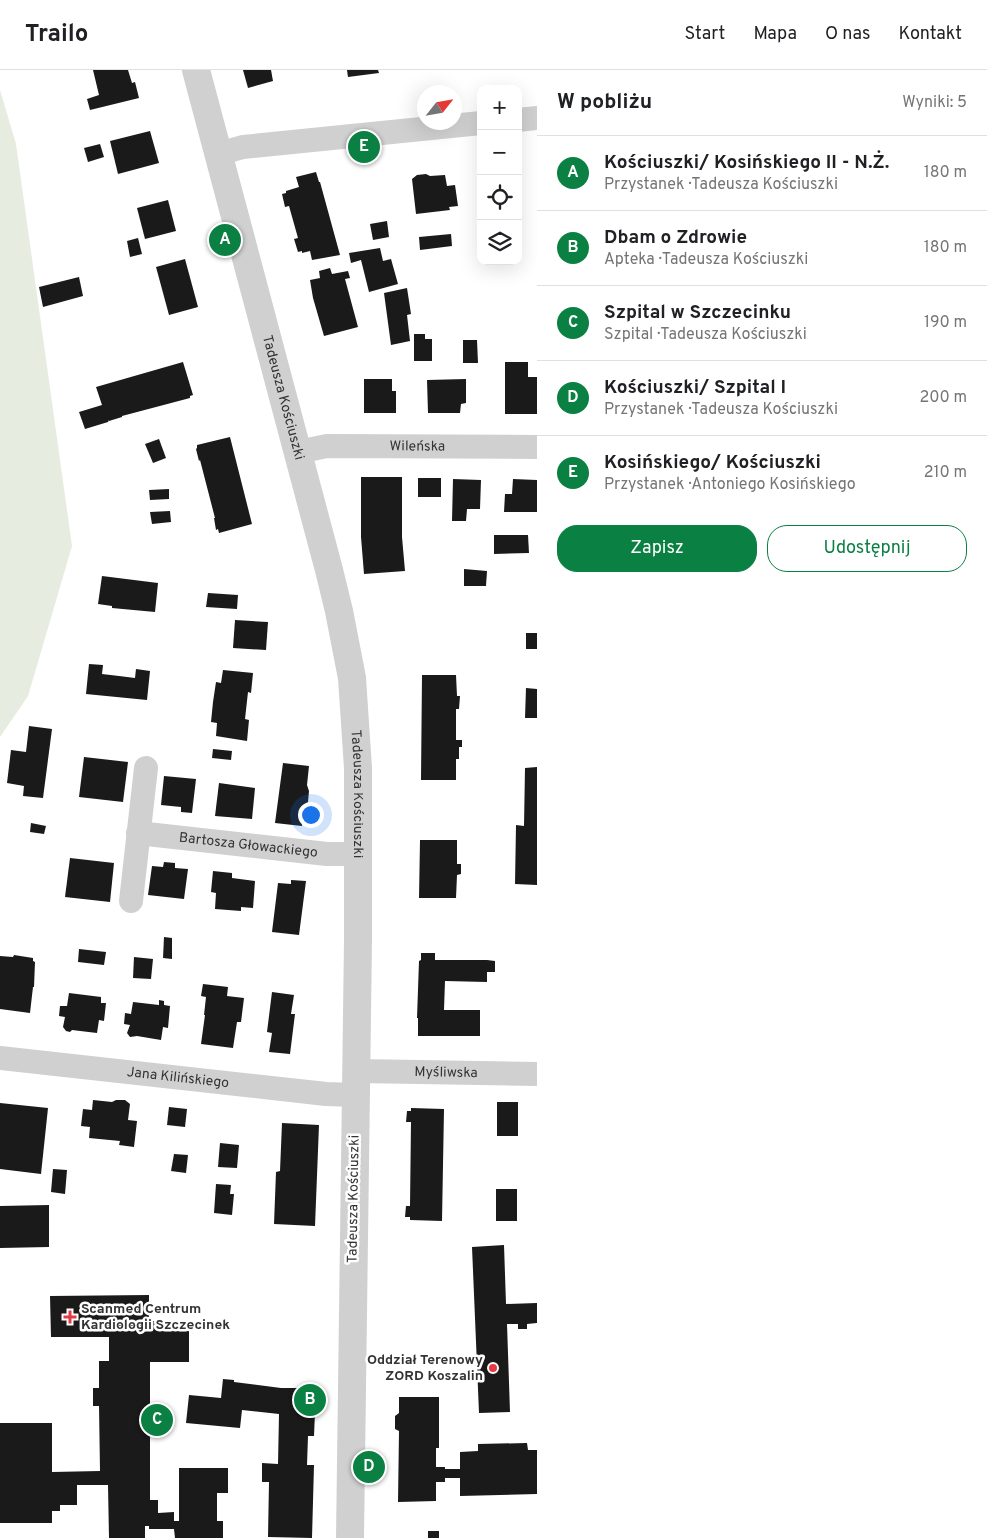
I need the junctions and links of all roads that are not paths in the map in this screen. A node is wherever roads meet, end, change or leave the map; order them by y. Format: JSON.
{"nodes":[{"id":1,"x":196,"y":70,"type":"edge"},
{"id":2,"x":537,"y":118,"type":"edge"},
{"id":3,"x":522,"y":120,"type":"edge"},
{"id":4,"x":477,"y":123,"type":"edge"},
{"id":5,"x":218,"y":154,"type":"junction"},
{"id":6,"x":537,"y":447,"type":"edge"},
{"id":7,"x":298,"y":452,"type":"junction"},
{"id":8,"x":146,"y":768,"type":"dead end"},
{"id":9,"x":138,"y":833,"type":"junction"},
{"id":10,"x":358,"y":854,"type":"junction"},
{"id":11,"x":131,"y":901,"type":"dead end"},
{"id":12,"x":0,"y":1058,"type":"edge"},
{"id":13,"x":537,"y":1074,"type":"edge"},
{"id":14,"x":356,"y":1083,"type":"junction"},
{"id":15,"x":350,"y":1538,"type":"edge"}],
"edges":[{"from":1,"to":5,"type":"street","name":"Tadeusza Kościuszki"},
{"from":2,"to":3,"type":"street"},
{"from":4,"to":5,"type":"street"},
{"from":5,"to":7,"type":"street","name":"Tadeusza Kościuszki"},
{"from":6,"to":7,"type":"street","name":"Wileńska"},
{"from":7,"to":10,"type":"street","name":"Tadeusza Kościuszki"},
{"from":8,"to":9,"type":"street"},
{"from":9,"to":10,"type":"street","name":"Bartosza Głowackiego"},
{"from":9,"to":11,"type":"street"},
{"from":10,"to":14,"type":"street","name":"Tadeusza Kościuszki"},
{"from":12,"to":14,"type":"street","name":"Jana Kilińskiego"},
{"from":13,"to":14,"type":"street","name":"Myśliwska"},
{"from":14,"to":15,"type":"street","name":"Tadeusza Kościuszki"}]}
